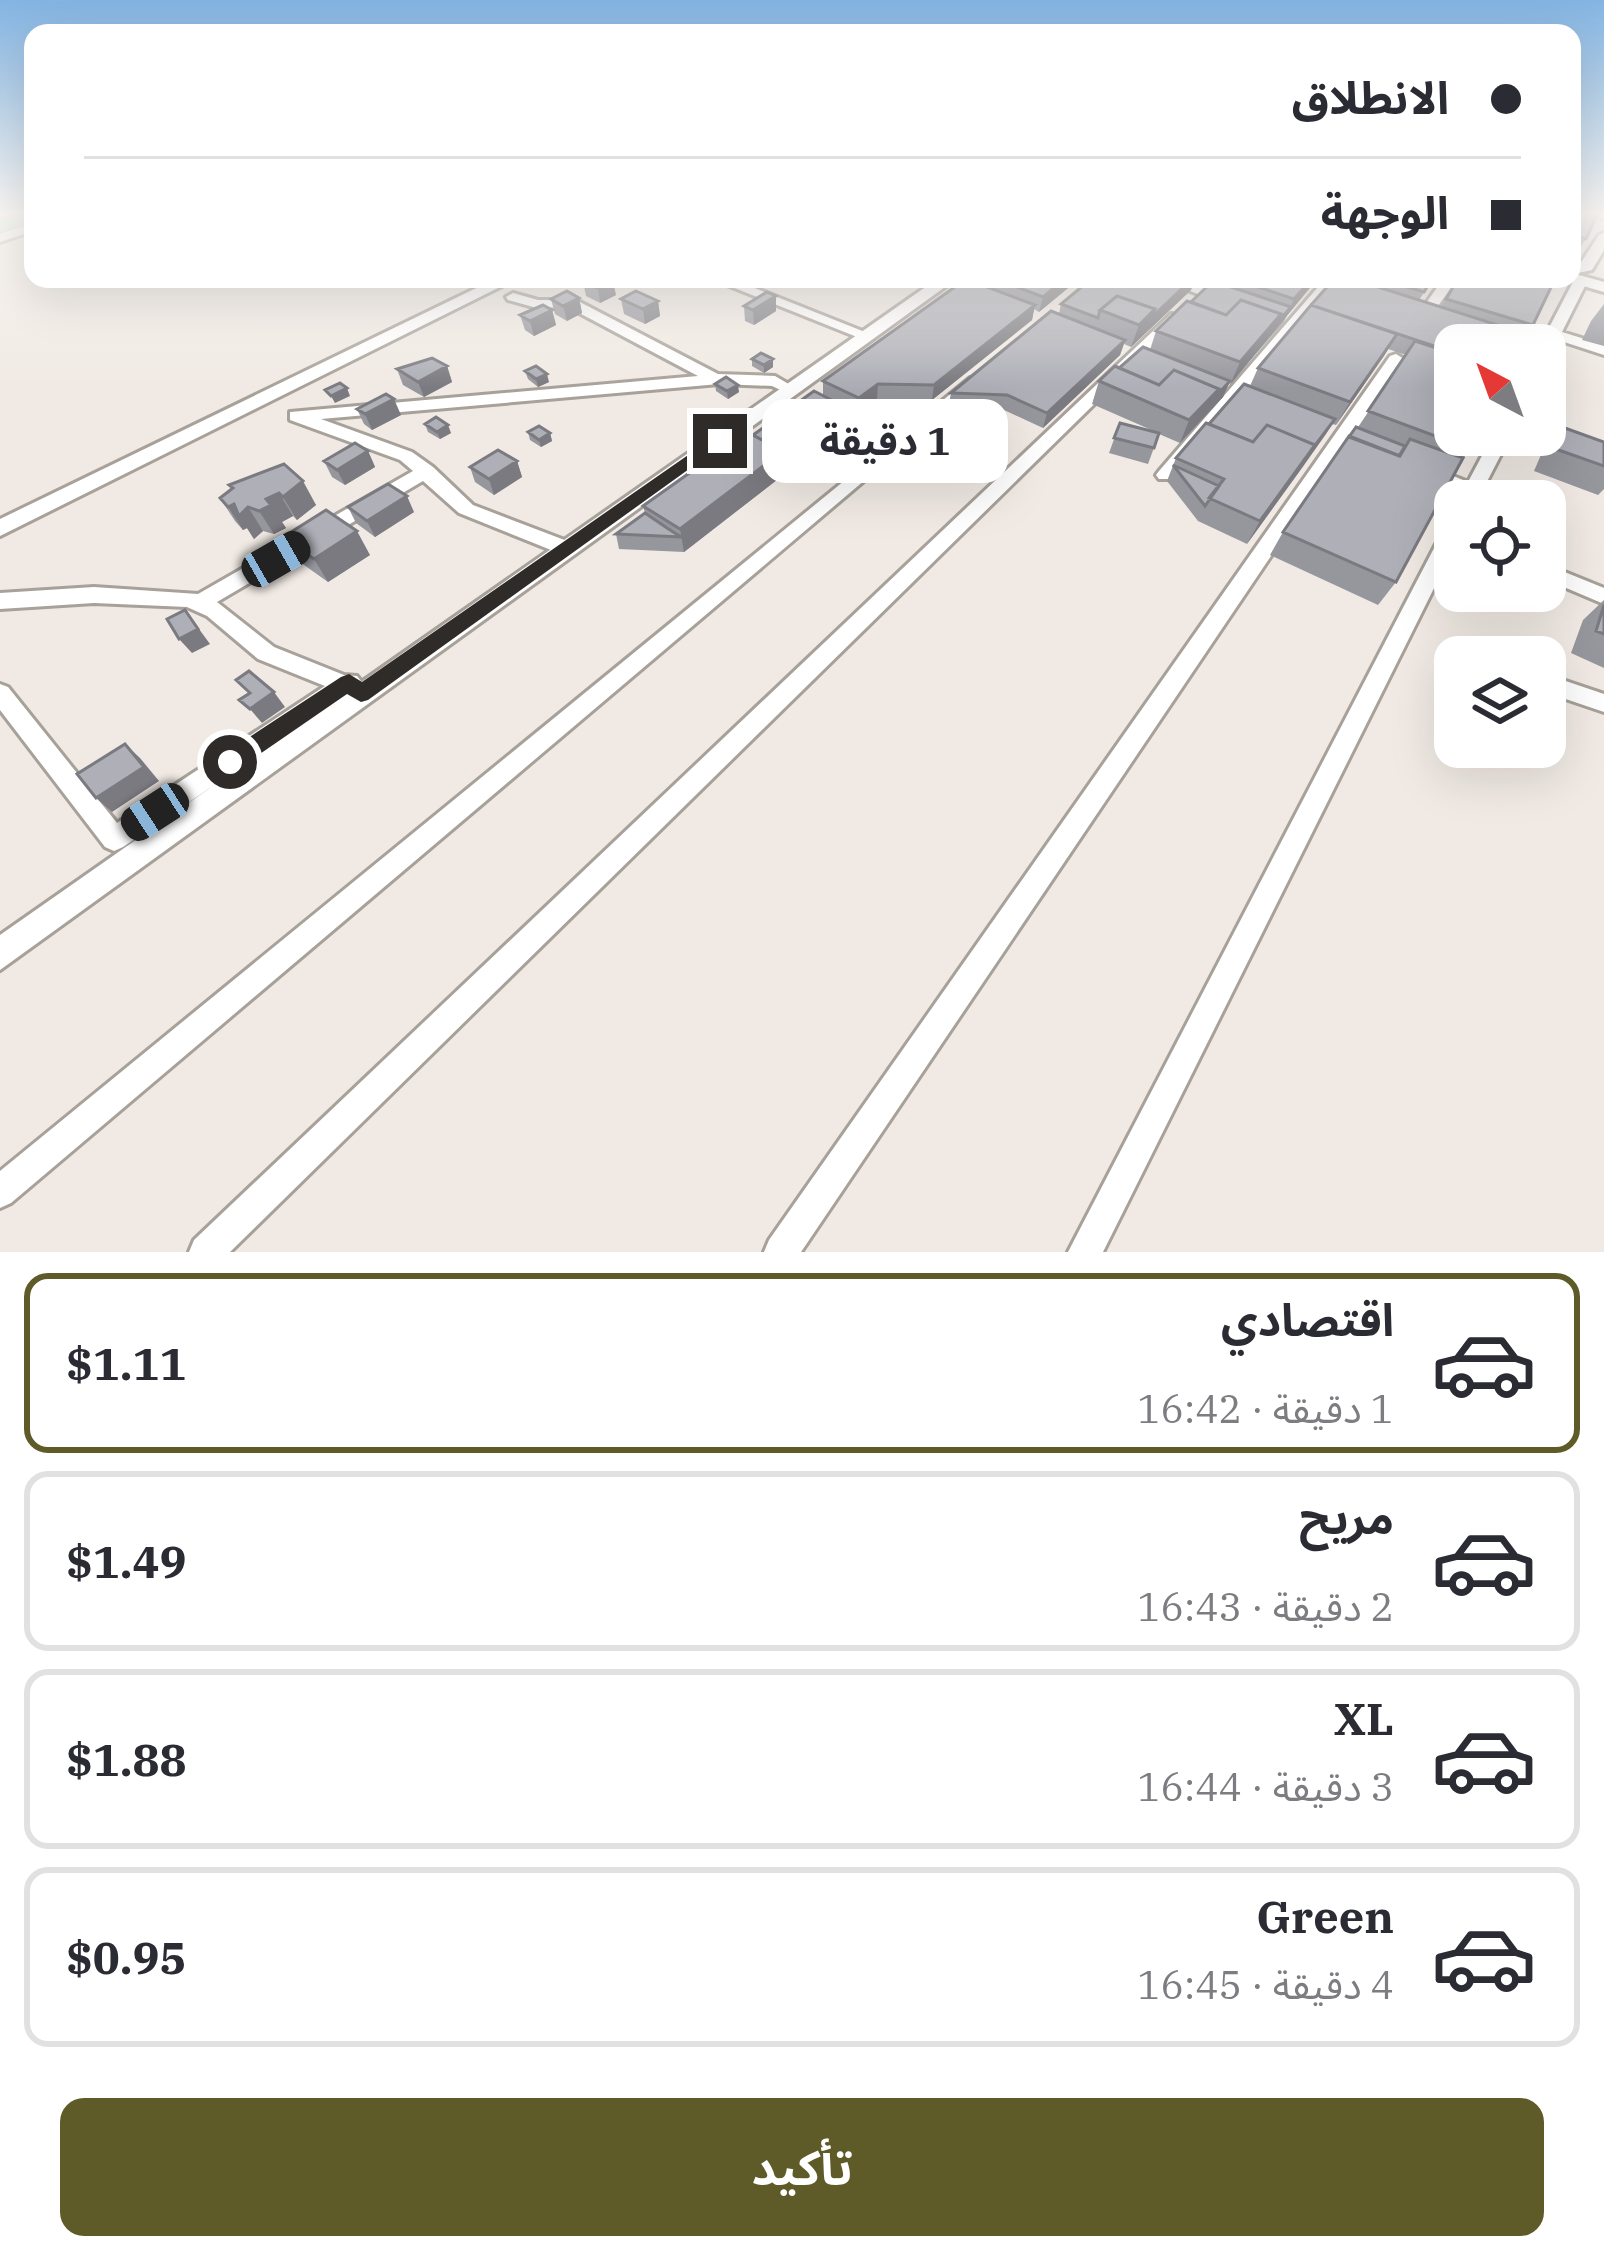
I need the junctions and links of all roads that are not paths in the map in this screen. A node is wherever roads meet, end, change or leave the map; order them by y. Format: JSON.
{"nodes":[{"id":1,"x":511,"y":288,"type":"edge"},
{"id":2,"x":742,"y":288,"type":"edge"},
{"id":3,"x":945,"y":288,"type":"edge"},
{"id":4,"x":1191,"y":288,"type":"edge"},
{"id":5,"x":1334,"y":288,"type":"edge"},
{"id":6,"x":1444,"y":288,"type":"edge"},
{"id":7,"x":1571,"y":288,"type":"edge"},
{"id":8,"x":1203,"y":292,"type":"junction"},
{"id":9,"x":1240,"y":304,"type":"edge"},
{"id":10,"x":1405,"y":310,"type":"edge"},
{"id":11,"x":1424,"y":316,"type":"junction"},
{"id":12,"x":1276,"y":317,"type":"edge"},
{"id":13,"x":1447,"y":323,"type":"edge"},
{"id":14,"x":1295,"y":324,"type":"junction"},
{"id":15,"x":1556,"y":324,"type":"edge"},
{"id":16,"x":1315,"y":331,"type":"edge"},
{"id":17,"x":867,"y":336,"type":"junction"},
{"id":18,"x":1566,"y":344,"type":"edge"},
{"id":19,"x":1604,"y":350,"type":"edge"},
{"id":20,"x":1396,"y":359,"type":"edge"},
{"id":21,"x":988,"y":368,"type":"edge"},
{"id":22,"x":718,"y":380,"type":"junction"},
{"id":23,"x":1213,"y":387,"type":"edge"},
{"id":24,"x":791,"y":390,"type":"junction"},
{"id":25,"x":1233,"y":395,"type":"junction"},
{"id":26,"x":1255,"y":404,"type":"edge"},
{"id":27,"x":1408,"y":464,"type":"edge"},
{"id":28,"x":427,"y":471,"type":"junction"},
{"id":29,"x":1165,"y":475,"type":"dead end"},
{"id":30,"x":1440,"y":480,"type":"edge"},
{"id":31,"x":0,"y":528,"type":"edge"},
{"id":32,"x":568,"y":549,"type":"junction"},
{"id":33,"x":1434,"y":571,"type":"edge"},
{"id":34,"x":1566,"y":580,"type":"edge"},
{"id":35,"x":1604,"y":596,"type":"edge"},
{"id":36,"x":0,"y":601,"type":"edge"},
{"id":37,"x":201,"y":602,"type":"junction"},
{"id":38,"x":355,"y":688,"type":"junction"},
{"id":39,"x":1566,"y":690,"type":"edge"},
{"id":40,"x":0,"y":693,"type":"edge"},
{"id":41,"x":1604,"y":703,"type":"edge"},
{"id":42,"x":0,"y":954,"type":"edge"},
{"id":43,"x":0,"y":1192,"type":"edge"},
{"id":44,"x":206,"y":1252,"type":"edge"},
{"id":45,"x":782,"y":1252,"type":"edge"},
{"id":46,"x":1085,"y":1252,"type":"edge"}],
"edges":[{"from":1,"to":22,"type":"street"},
{"from":1,"to":31,"type":"street"},
{"from":2,"to":17,"type":"street"},
{"from":3,"to":17,"type":"street"},
{"from":4,"to":8,"type":"street"},
{"from":5,"to":14,"type":"street"},
{"from":6,"to":11,"type":"street"},
{"from":7,"to":15,"type":"street"},
{"from":8,"to":9,"type":"street"},
{"from":8,"to":44,"type":"street"},
{"from":10,"to":11,"type":"street"},
{"from":11,"to":13,"type":"street"},
{"from":12,"to":14,"type":"street"},
{"from":14,"to":16,"type":"street"},
{"from":14,"to":25,"type":"street"},
{"from":17,"to":24,"type":"street"},
{"from":18,"to":19,"type":"street"},
{"from":20,"to":45,"type":"street"},
{"from":21,"to":43,"type":"street"},
{"from":22,"to":24,"type":"street"},
{"from":22,"to":28,"type":"street"},
{"from":23,"to":25,"type":"street"},
{"from":24,"to":32,"type":"street"},
{"from":25,"to":26,"type":"street"},
{"from":25,"to":29,"type":"street"},
{"from":27,"to":30,"type":"street"},
{"from":28,"to":32,"type":"street"},
{"from":28,"to":37,"type":"street"},
{"from":32,"to":38,"type":"street"},
{"from":33,"to":46,"type":"street"},
{"from":34,"to":35,"type":"street"},
{"from":36,"to":37,"type":"street"},
{"from":37,"to":38,"type":"street"},
{"from":38,"to":40,"type":"street"},
{"from":38,"to":42,"type":"street"},
{"from":39,"to":41,"type":"street"}]}
